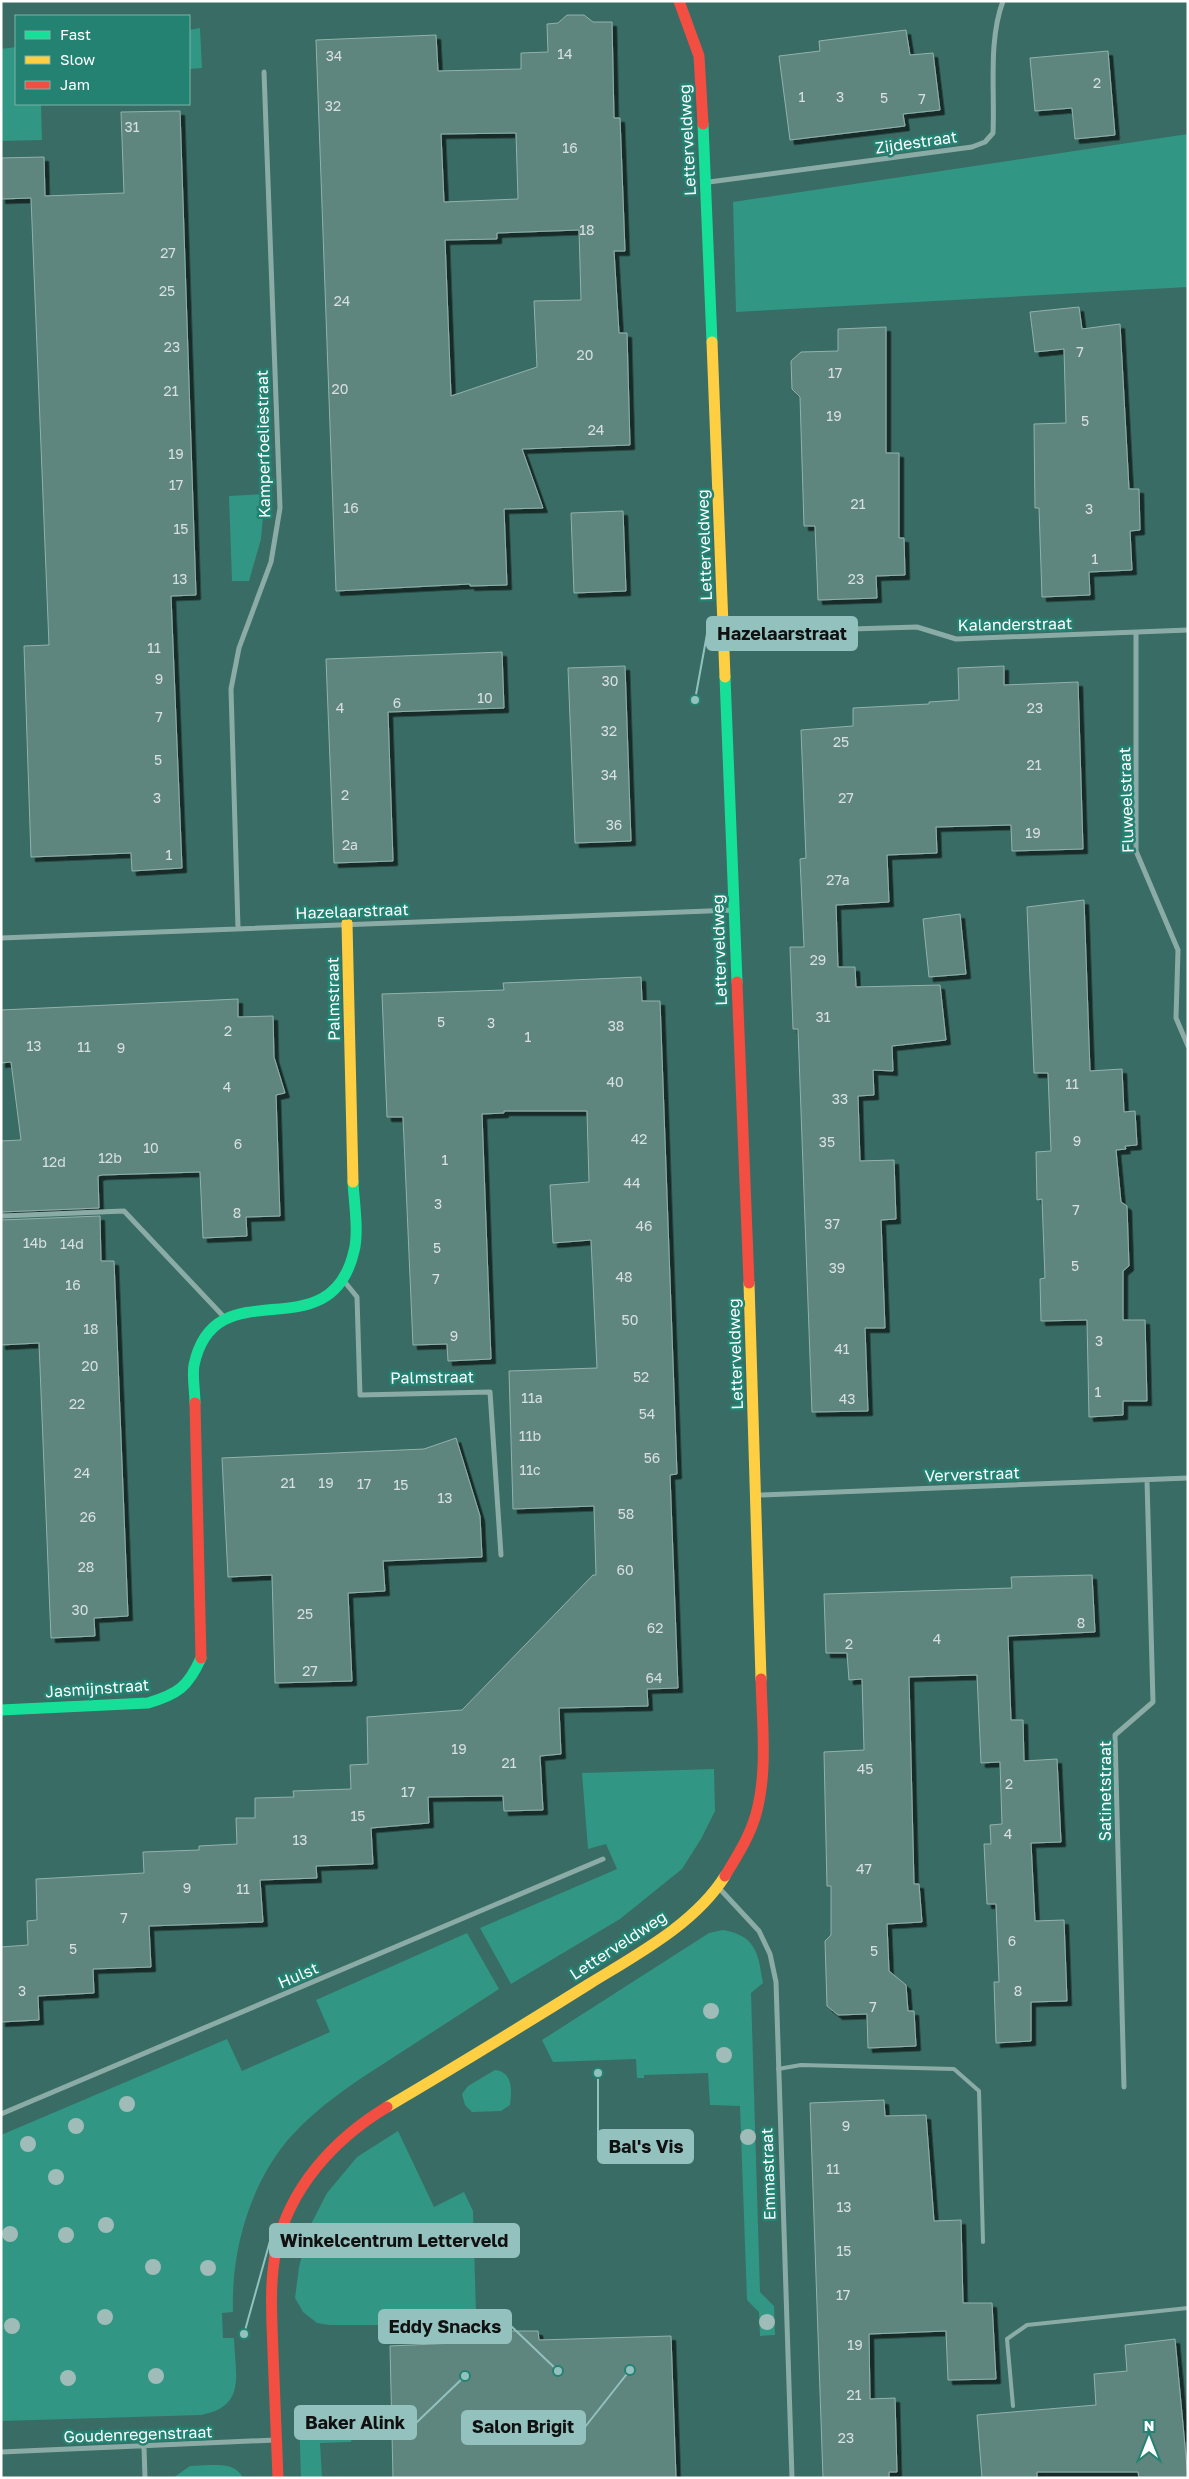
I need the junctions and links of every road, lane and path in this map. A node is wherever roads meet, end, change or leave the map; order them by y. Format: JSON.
{"nodes":[{"id":1,"x":679,"y":1,"type":"edge"},
{"id":2,"x":1003,"y":1,"type":"edge"},
{"id":3,"x":264,"y":72,"type":"dead end"},
{"id":4,"x":706,"y":182,"type":"junction"},
{"id":5,"x":1188,"y":630,"type":"edge"},
{"id":6,"x":724,"y":633,"type":"junction"},
{"id":7,"x":1136,"y":633,"type":"junction"},
{"id":8,"x":734,"y":910,"type":"junction"},
{"id":9,"x":347,"y":924,"type":"junction"},
{"id":10,"x":238,"y":928,"type":"junction"},
{"id":11,"x":1,"y":938,"type":"edge"},
{"id":12,"x":1188,"y":1046,"type":"edge"},
{"id":13,"x":1,"y":1216,"type":"edge"},
{"id":14,"x":344,"y":1281,"type":"junction"},
{"id":15,"x":224,"y":1318,"type":"junction"},
{"id":16,"x":1188,"y":1478,"type":"edge"},
{"id":17,"x":1147,"y":1480,"type":"junction"},
{"id":18,"x":757,"y":1495,"type":"junction"},
{"id":19,"x":501,"y":1555,"type":"dead end"},
{"id":20,"x":1,"y":1710,"type":"edge"},
{"id":21,"x":604,"y":1859,"type":"dead end"},
{"id":22,"x":718,"y":1887,"type":"junction"},
{"id":23,"x":777,"y":2069,"type":"junction"},
{"id":24,"x":1124,"y":2087,"type":"dead end"},
{"id":25,"x":1,"y":2114,"type":"edge"},
{"id":26,"x":983,"y":2242,"type":"dead end"},
{"id":27,"x":1188,"y":2308,"type":"edge"},
{"id":28,"x":1013,"y":2406,"type":"dead end"},
{"id":29,"x":276,"y":2440,"type":"junction"},
{"id":30,"x":144,"y":2447,"type":"junction"},
{"id":31,"x":1,"y":2452,"type":"edge"},
{"id":32,"x":145,"y":2478,"type":"edge"},
{"id":33,"x":278,"y":2478,"type":"edge"},
{"id":34,"x":792,"y":2478,"type":"edge"}],
"edges":[{"from":1,"to":4,"type":"street","name":"Letterveldweg"},
{"from":2,"to":4,"type":"street","name":"Zijdestraat"},
{"from":3,"to":10,"type":"street","name":"Kamperfoeliestraat"},
{"from":4,"to":6,"type":"street","name":"Letterveldweg"},
{"from":5,"to":7,"type":"street","name":"Kalanderstraat"},
{"from":6,"to":7,"type":"street","name":"Kalanderstraat"},
{"from":6,"to":8,"type":"street","name":"Letterveldweg"},
{"from":7,"to":12,"type":"street","name":"Fluweelstraat"},
{"from":8,"to":9,"type":"street","name":"Hazelaarstraat"},
{"from":8,"to":18,"type":"street","name":"Letterveldweg"},
{"from":9,"to":10,"type":"street","name":"Hazelaarstraat"},
{"from":9,"to":14,"type":"street","name":"Palmstraat"},
{"from":10,"to":11,"type":"street","name":"Hazelaarstraat"},
{"from":13,"to":15,"type":"street"},
{"from":14,"to":15,"type":"street","name":"Palmstraat"},
{"from":14,"to":19,"type":"street","name":"Palmstraat"},
{"from":15,"to":20,"type":"street","name":"Jasmijnstraat"},
{"from":16,"to":17,"type":"street","name":"Ververstraat"},
{"from":17,"to":18,"type":"street","name":"Ververstraat"},
{"from":17,"to":24,"type":"street","name":"Satinetstraat"},
{"from":18,"to":22,"type":"street","name":"Letterveldweg"},
{"from":21,"to":25,"type":"street","name":"Hulst"},
{"from":22,"to":23,"type":"street","name":"Emmastraat"},
{"from":22,"to":29,"type":"street","name":"Letterveldweg"},
{"from":23,"to":26,"type":"lane"},
{"from":23,"to":34,"type":"street","name":"Emmastraat"},
{"from":27,"to":28,"type":"lane"},
{"from":29,"to":30,"type":"street","name":"Goudenregenstraat"},
{"from":29,"to":33,"type":"street","name":"Letterveldweg"},
{"from":30,"to":31,"type":"street","name":"Goudenregenstraat"},
{"from":30,"to":32,"type":"street"}]}
